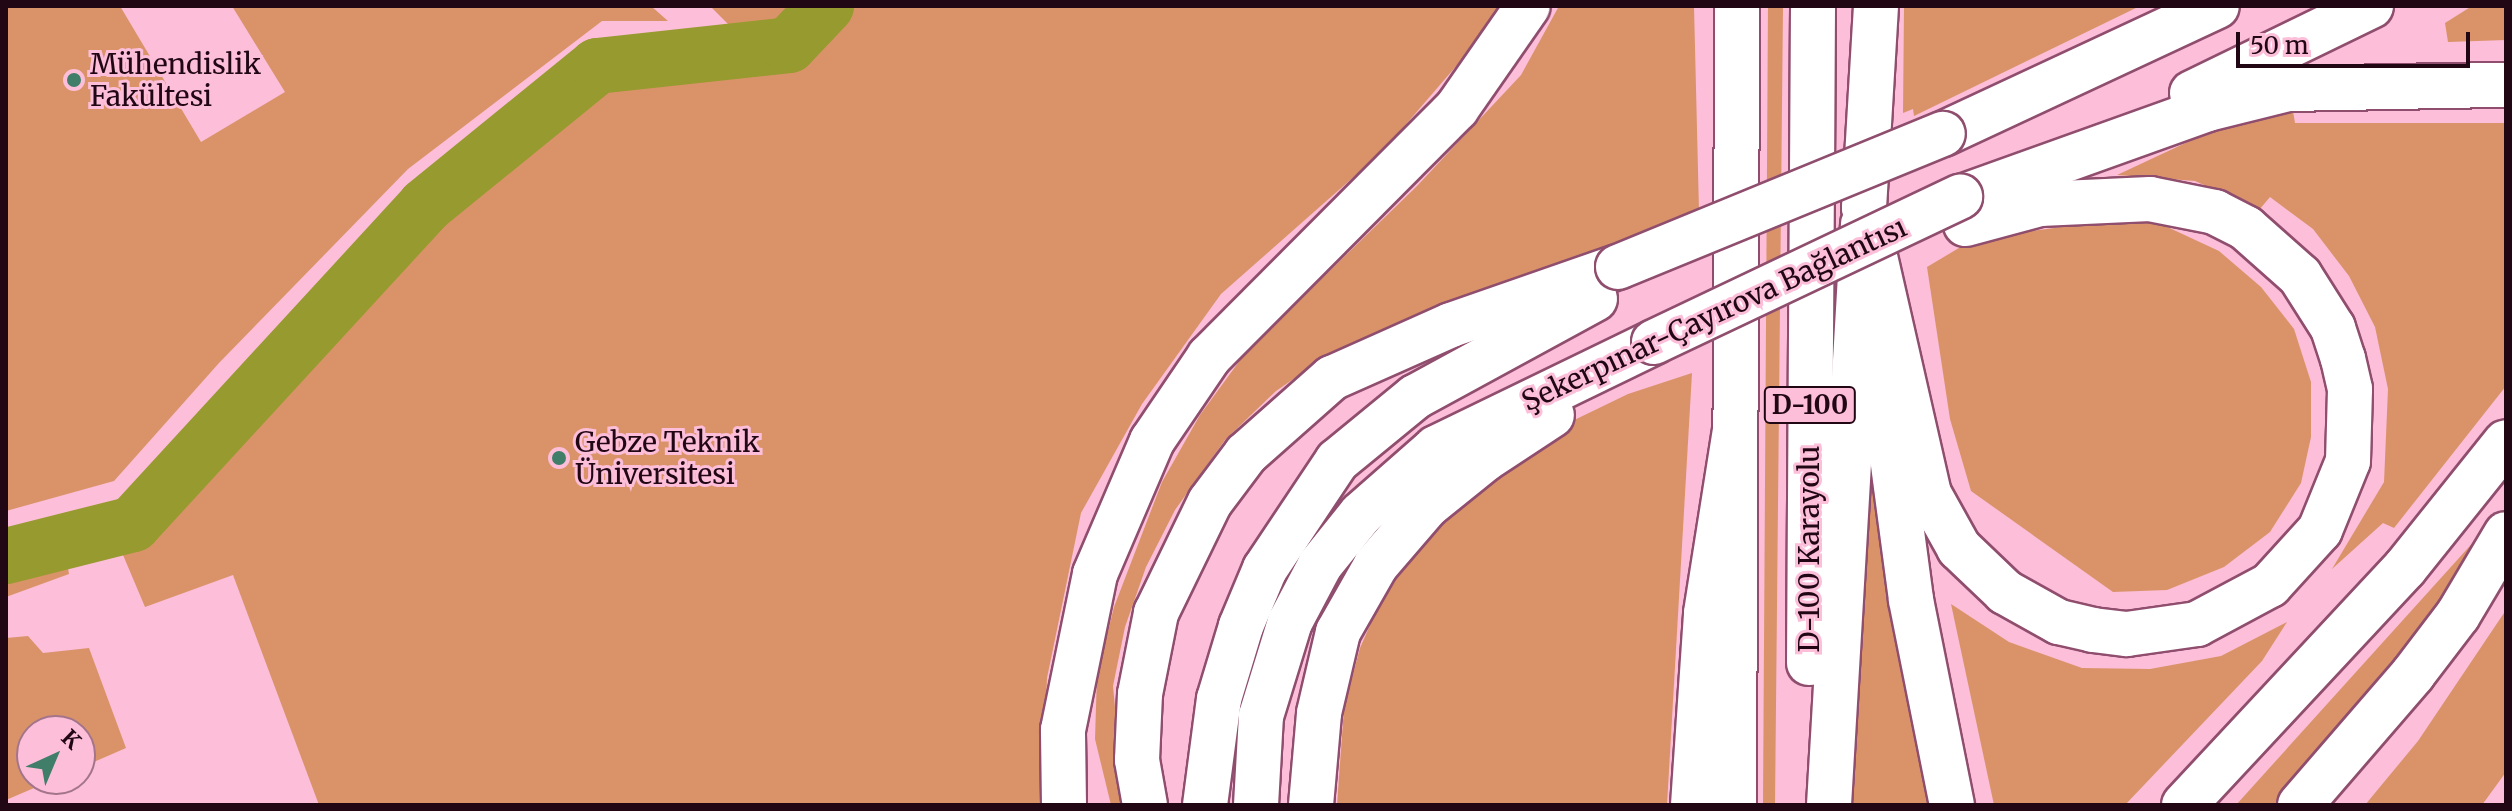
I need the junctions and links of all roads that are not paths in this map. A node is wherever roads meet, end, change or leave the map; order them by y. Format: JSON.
{"nodes":[{"id":1,"x":1528,"y":6,"type":"edge"},
{"id":2,"x":1737,"y":6,"type":"edge"},
{"id":3,"x":1813,"y":6,"type":"edge"},
{"id":4,"x":1864,"y":6,"type":"edge"},
{"id":5,"x":1876,"y":6,"type":"edge"},
{"id":6,"x":2166,"y":6,"type":"edge"},
{"id":7,"x":2217,"y":6,"type":"edge"},
{"id":8,"x":2371,"y":6,"type":"edge"},
{"id":9,"x":2506,"y":85,"type":"edge"},
{"id":10,"x":1943,"y":134,"type":"junction"},
{"id":11,"x":1864,"y":208,"type":"junction"},
{"id":12,"x":1963,"y":211,"type":"junction"},
{"id":13,"x":1622,"y":276,"type":"junction"},
{"id":14,"x":1654,"y":342,"type":"junction"},
{"id":15,"x":1735,"y":430,"type":"junction"},
{"id":16,"x":2506,"y":442,"type":"edge"},
{"id":17,"x":2506,"y":534,"type":"edge"},
{"id":18,"x":1063,"y":730,"type":"junction"},
{"id":19,"x":1064,"y":805,"type":"edge"},
{"id":20,"x":1080,"y":805,"type":"edge"},
{"id":21,"x":1145,"y":805,"type":"edge"},
{"id":22,"x":1205,"y":805,"type":"edge"},
{"id":23,"x":1256,"y":805,"type":"edge"},
{"id":24,"x":1311,"y":805,"type":"edge"},
{"id":25,"x":1693,"y":805,"type":"edge"},
{"id":26,"x":1734,"y":805,"type":"edge"},
{"id":27,"x":1808,"y":805,"type":"edge"},
{"id":28,"x":1829,"y":805,"type":"edge"},
{"id":29,"x":1952,"y":805,"type":"edge"},
{"id":30,"x":2184,"y":805,"type":"edge"},
{"id":31,"x":2300,"y":805,"type":"edge"}],
"edges":[{"from":1,"to":18,"type":"highway"},
{"from":2,"to":15,"type":"highway","number":"D-100"},
{"from":3,"to":27,"type":"highway","name":"D-100 Karayolu","number":"D-100"},
{"from":4,"to":11,"type":"highway"},
{"from":5,"to":11,"type":"highway"},
{"from":6,"to":10,"type":"highway"},
{"from":7,"to":10,"type":"highway"},
{"from":8,"to":12,"type":"highway","name":"Şekerpınar-Çayırova Bağlantısı"},
{"from":9,"to":12,"type":"highway"},
{"from":10,"to":13,"type":"highway","bridge":true},
{"from":11,"to":12,"type":"highway"},
{"from":11,"to":28,"type":"highway"},
{"from":11,"to":29,"type":"highway"},
{"from":12,"to":14,"type":"highway","name":"Şekerpınar-Çayırova Bağlantısı","bridge":true},
{"from":13,"to":21,"type":"highway"},
{"from":13,"to":22,"type":"highway"},
{"from":14,"to":23,"type":"highway","name":"Şekerpınar-Çayırova Bağlantısı"},
{"from":14,"to":24,"type":"highway"},
{"from":15,"to":25,"type":"highway"},
{"from":15,"to":26,"type":"highway","number":"D-100"},
{"from":16,"to":30,"type":"highway"},
{"from":17,"to":31,"type":"highway"},
{"from":18,"to":19,"type":"highway"},
{"from":18,"to":20,"type":"highway"}]}
